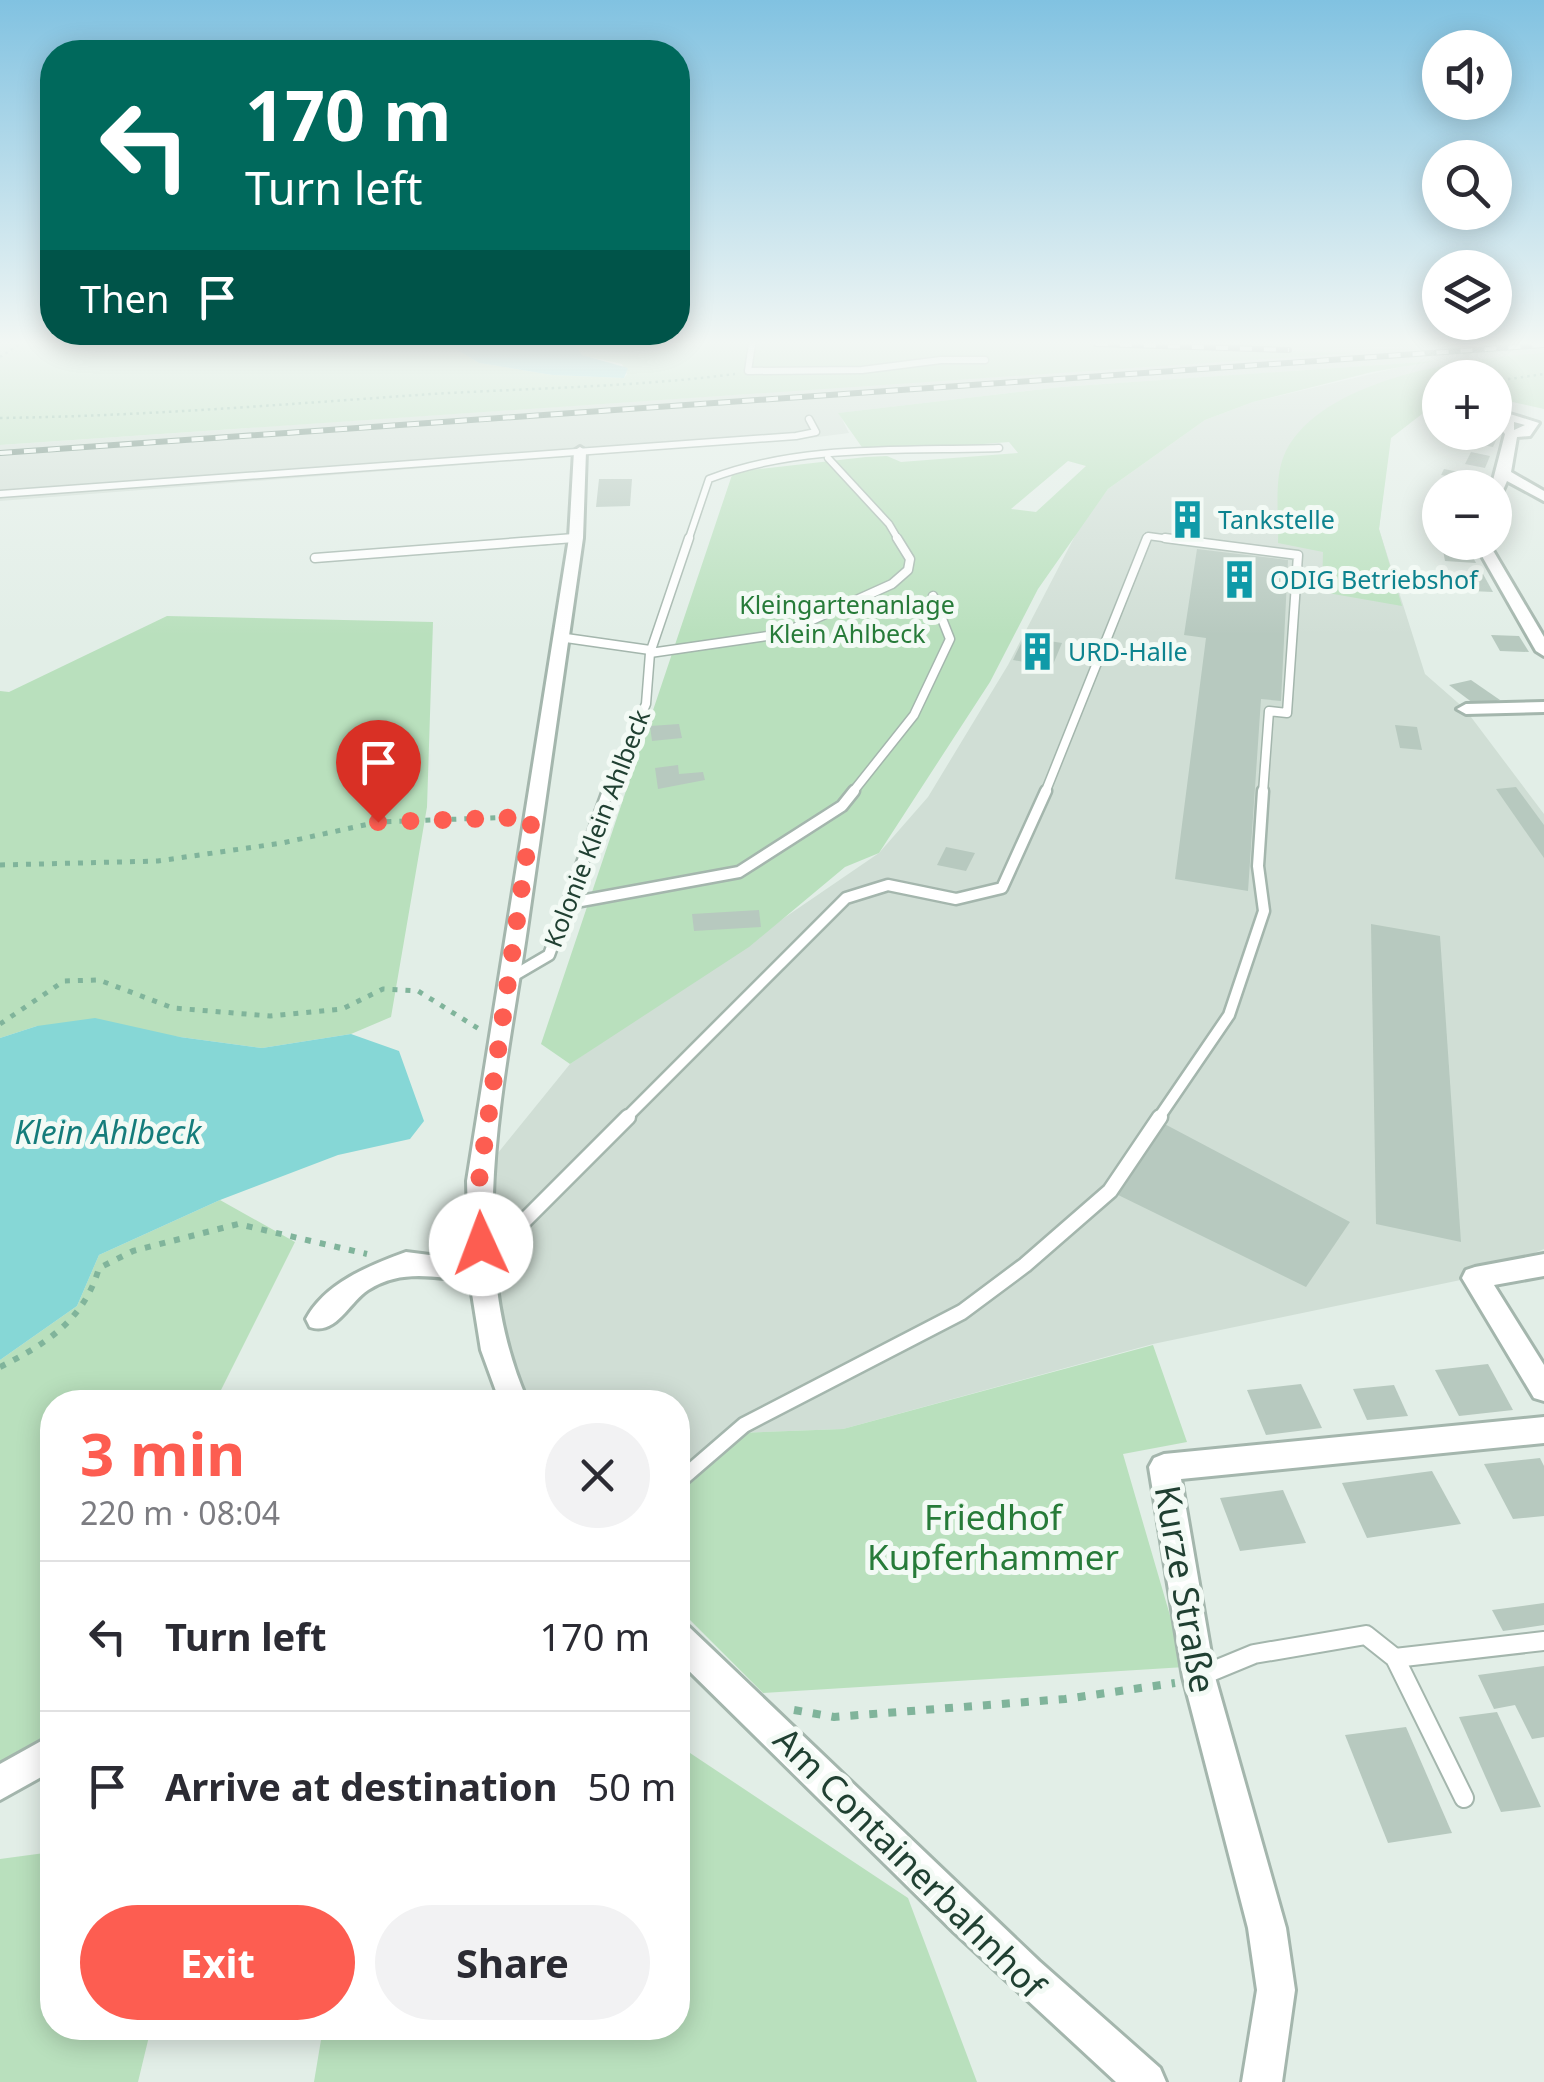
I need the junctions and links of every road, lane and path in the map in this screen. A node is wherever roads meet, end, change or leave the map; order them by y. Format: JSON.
{"nodes":[{"id":1,"x":722,"y":441,"type":"edge"},
{"id":2,"x":999,"y":448,"type":"dead end"},
{"id":3,"x":580,"y":451,"type":"junction"},
{"id":4,"x":828,"y":458,"type":"junction"},
{"id":5,"x":1512,"y":479,"type":"edge"},
{"id":6,"x":0,"y":494,"type":"edge"},
{"id":7,"x":1544,"y":498,"type":"edge"},
{"id":8,"x":576,"y":538,"type":"junction"},
{"id":9,"x":315,"y":558,"type":"dead end"},
{"id":10,"x":1491,"y":560,"type":"edge"},
{"id":11,"x":933,"y":596,"type":"dead end"},
{"id":12,"x":559,"y":637,"type":"junction"},
{"id":13,"x":650,"y":651,"type":"junction"},
{"id":14,"x":1544,"y":651,"type":"edge"},
{"id":15,"x":1544,"y":708,"type":"edge"},
{"id":16,"x":1466,"y":709,"type":"dead end"},
{"id":17,"x":532,"y":817,"type":"junction"},
{"id":18,"x":0,"y":864,"type":"edge"},
{"id":19,"x":570,"y":903,"type":"junction"},
{"id":20,"x":508,"y":979,"type":"junction"},
{"id":21,"x":0,"y":1024,"type":"edge"},
{"id":22,"x":498,"y":1042,"type":"junction"},
{"id":23,"x":481,"y":1244,"type":"junction"},
{"id":24,"x":406,"y":1263,"type":"junction"},
{"id":25,"x":1544,"y":1265,"type":"edge"},
{"id":26,"x":484,"y":1272,"type":"junction"},
{"id":27,"x":320,"y":1319,"type":"dead end"},
{"id":28,"x":0,"y":1367,"type":"edge"},
{"id":29,"x":1544,"y":1389,"type":"edge"},
{"id":30,"x":510,"y":1390,"type":"edge"},
{"id":31,"x":1544,"y":1430,"type":"edge"},
{"id":32,"x":690,"y":1472,"type":"edge"},
{"id":33,"x":1544,"y":1641,"type":"edge"},
{"id":34,"x":690,"y":1649,"type":"edge"},
{"id":35,"x":1395,"y":1658,"type":"junction"},
{"id":36,"x":1199,"y":1677,"type":"junction"},
{"id":37,"x":746,"y":1702,"type":"junction"},
{"id":38,"x":40,"y":1759,"type":"edge"},
{"id":39,"x":0,"y":1784,"type":"edge"},
{"id":40,"x":1464,"y":1798,"type":"dead end"},
{"id":41,"x":1146,"y":2082,"type":"edge"},
{"id":42,"x":1262,"y":2082,"type":"edge"}],
"edges":[{"from":1,"to":3,"type":"lane"},
{"from":2,"to":4,"type":"lane","name":"Kolonie Klein Ahlbeck"},
{"from":3,"to":6,"type":"lane"},
{"from":3,"to":8,"type":"street"},
{"from":4,"to":13,"type":"lane","name":"Kolonie Klein Ahlbeck"},
{"from":4,"to":13,"type":"lane"},
{"from":5,"to":7,"type":"street"},
{"from":8,"to":9,"type":"lane"},
{"from":8,"to":12,"type":"street"},
{"from":10,"to":14,"type":"street"},
{"from":11,"to":19,"type":"lane"},
{"from":12,"to":13,"type":"lane"},
{"from":12,"to":17,"type":"street"},
{"from":13,"to":19,"type":"lane","name":"Kolonie Klein Ahlbeck"},
{"from":15,"to":16,"type":"street"},
{"from":17,"to":18,"type":"path"},
{"from":17,"to":20,"type":"street"},
{"from":19,"to":20,"type":"lane","name":"Kolonie Klein Ahlbeck"},
{"from":20,"to":22,"type":"street"},
{"from":21,"to":22,"type":"path"},
{"from":22,"to":23,"type":"street"},
{"from":23,"to":26,"type":"street"},
{"from":23,"to":32,"type":"lane"},
{"from":24,"to":26,"type":"street"},
{"from":24,"to":27,"type":"street"},
{"from":24,"to":28,"type":"path"},
{"from":25,"to":29,"type":"street"},
{"from":26,"to":30,"type":"street"},
{"from":31,"to":36,"type":"street","name":"Kurze Straße"},
{"from":33,"to":35,"type":"lane"},
{"from":34,"to":37,"type":"street","name":"Am Containerbahnhof"},
{"from":35,"to":36,"type":"lane"},
{"from":35,"to":40,"type":"lane"},
{"from":36,"to":37,"type":"path"},
{"from":36,"to":42,"type":"street","name":"Kurze Straße"},
{"from":37,"to":41,"type":"street","name":"Am Containerbahnhof"},
{"from":38,"to":39,"type":"street"}]}
